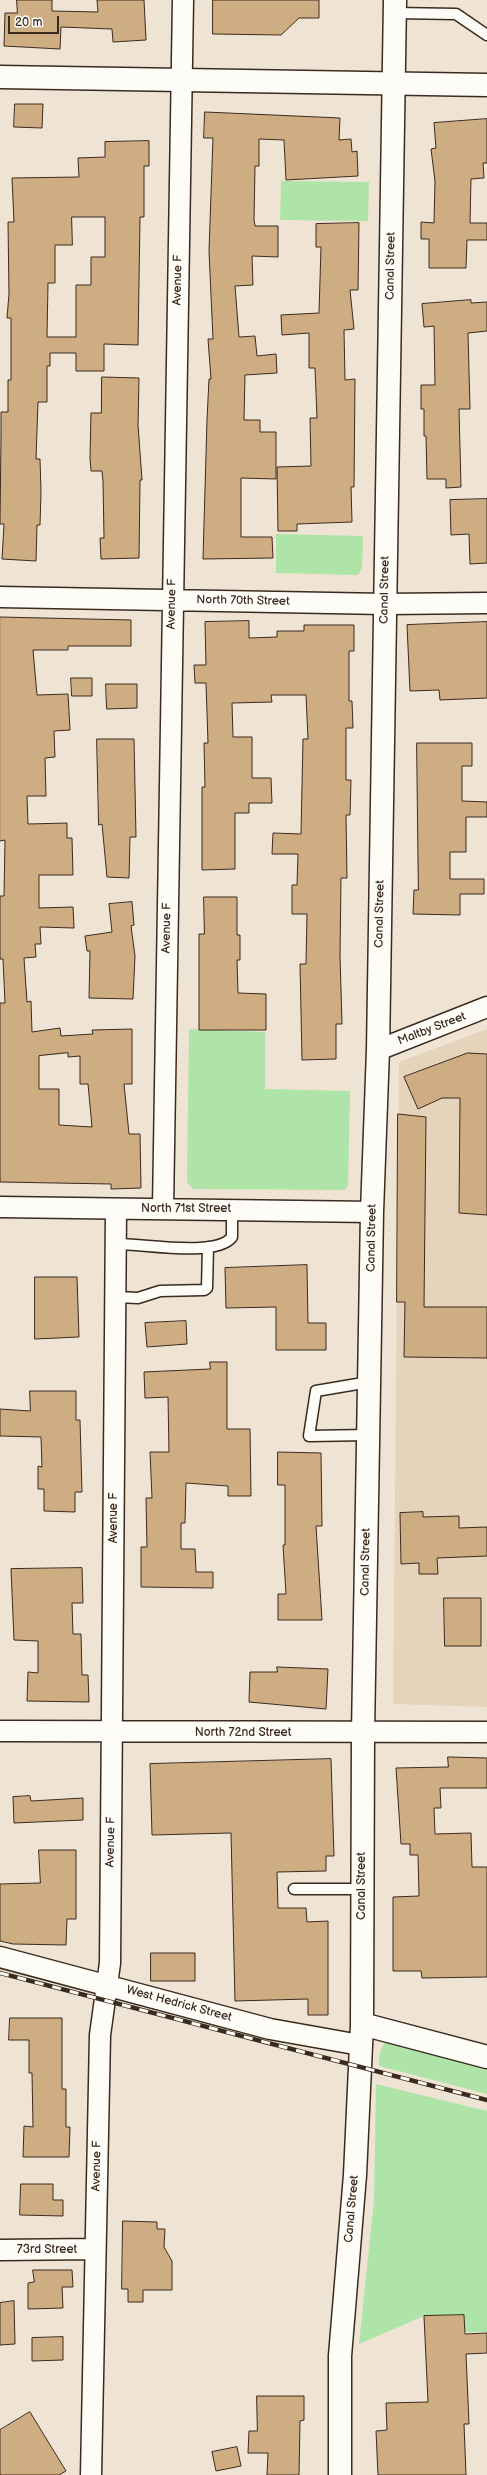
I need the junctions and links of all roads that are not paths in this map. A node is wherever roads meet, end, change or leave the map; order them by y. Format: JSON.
{"nodes":[{"id":1,"x":183,"y":0,"type":"edge"},
{"id":2,"x":395,"y":7,"type":"edge"},
{"id":3,"x":487,"y":35,"type":"edge"},
{"id":4,"x":0,"y":77,"type":"edge"},
{"id":5,"x":182,"y":80,"type":"junction"},
{"id":6,"x":394,"y":84,"type":"junction"},
{"id":7,"x":487,"y":85,"type":"edge"},
{"id":8,"x":0,"y":597,"type":"edge"},
{"id":9,"x":172,"y":600,"type":"junction"},
{"id":10,"x":487,"y":603,"type":"edge"},
{"id":11,"x":385,"y":604,"type":"junction"},
{"id":12,"x":487,"y":1007,"type":"edge"},
{"id":13,"x":378,"y":1050,"type":"junction"},
{"id":14,"x":0,"y":1207,"type":"edge"},
{"id":15,"x":163,"y":1208,"type":"junction"},
{"id":16,"x":116,"y":1209,"type":"junction"},
{"id":17,"x":232,"y":1209,"type":"junction"},
{"id":18,"x":372,"y":1212,"type":"junction"},
{"id":19,"x":116,"y":1244,"type":"junction"},
{"id":20,"x":208,"y":1247,"type":"junction"},
{"id":21,"x":116,"y":1297,"type":"junction"},
{"id":22,"x":369,"y":1382,"type":"junction"},
{"id":23,"x":368,"y":1435,"type":"junction"},
{"id":24,"x":0,"y":1731,"type":"edge"},
{"id":25,"x":112,"y":1732,"type":"junction"},
{"id":26,"x":487,"y":1732,"type":"edge"},
{"id":27,"x":363,"y":1733,"type":"junction"},
{"id":28,"x":294,"y":1889,"type":"dead end"},
{"id":29,"x":362,"y":1889,"type":"junction"},
{"id":30,"x":0,"y":1957,"type":"edge"},
{"id":31,"x":107,"y":1984,"type":"junction"},
{"id":32,"x":361,"y":2035,"type":"junction"},
{"id":33,"x":487,"y":2057,"type":"edge"},
{"id":34,"x":94,"y":2249,"type":"junction"},
{"id":35,"x":0,"y":2250,"type":"edge"},
{"id":36,"x":91,"y":2475,"type":"edge"},
{"id":37,"x":340,"y":2475,"type":"edge"}],
"edges":[{"from":1,"to":5,"type":"street","name":"Avenue F"},
{"from":2,"to":3,"type":"lane"},
{"from":2,"to":6,"type":"street","name":"Canal Street"},
{"from":4,"to":5,"type":"street"},
{"from":5,"to":6,"type":"street"},
{"from":5,"to":9,"type":"street","name":"Avenue F"},
{"from":6,"to":7,"type":"street"},
{"from":6,"to":11,"type":"street","name":"Canal Street"},
{"from":8,"to":9,"type":"street","name":"North 70th Street"},
{"from":9,"to":11,"type":"street","name":"North 70th Street"},
{"from":9,"to":15,"type":"street","name":"Avenue F"},
{"from":10,"to":11,"type":"street","name":"North 70th Street"},
{"from":11,"to":13,"type":"street","name":"Canal Street"},
{"from":12,"to":13,"type":"street","name":"Maltby Street"},
{"from":13,"to":18,"type":"street","name":"Canal Street"},
{"from":14,"to":16,"type":"street","name":"North 71st Street"},
{"from":15,"to":16,"type":"street","name":"North 71st Street"},
{"from":15,"to":17,"type":"street","name":"North 71st Street"},
{"from":16,"to":19,"type":"street","name":"Avenue F"},
{"from":17,"to":18,"type":"street","name":"North 71st Street"},
{"from":17,"to":20,"type":"lane"},
{"from":18,"to":22,"type":"street","name":"Canal Street"},
{"from":19,"to":20,"type":"lane"},
{"from":19,"to":21,"type":"street","name":"Avenue F"},
{"from":20,"to":21,"type":"lane"},
{"from":21,"to":25,"type":"street","name":"Avenue F"},
{"from":22,"to":23,"type":"street","name":"Canal Street"},
{"from":22,"to":23,"type":"lane"},
{"from":23,"to":27,"type":"street","name":"Canal Street"},
{"from":24,"to":25,"type":"street","name":"North 72nd Street"},
{"from":25,"to":27,"type":"street","name":"North 72nd Street"},
{"from":25,"to":31,"type":"street","name":"Avenue F"},
{"from":26,"to":27,"type":"street","name":"North 72nd Street"},
{"from":27,"to":29,"type":"street","name":"Canal Street"},
{"from":28,"to":29,"type":"lane"},
{"from":29,"to":32,"type":"street","name":"Canal Street"},
{"from":30,"to":31,"type":"street","name":"West Hedrick Street"},
{"from":31,"to":32,"type":"street","name":"West Hedrick Street"},
{"from":31,"to":34,"type":"street","name":"Avenue F"},
{"from":32,"to":33,"type":"street","name":"West Hedrick Street"},
{"from":32,"to":37,"type":"street","name":"Canal Street"},
{"from":34,"to":35,"type":"street","name":"73rd Street"},
{"from":34,"to":36,"type":"street","name":"Avenue F"}]}
